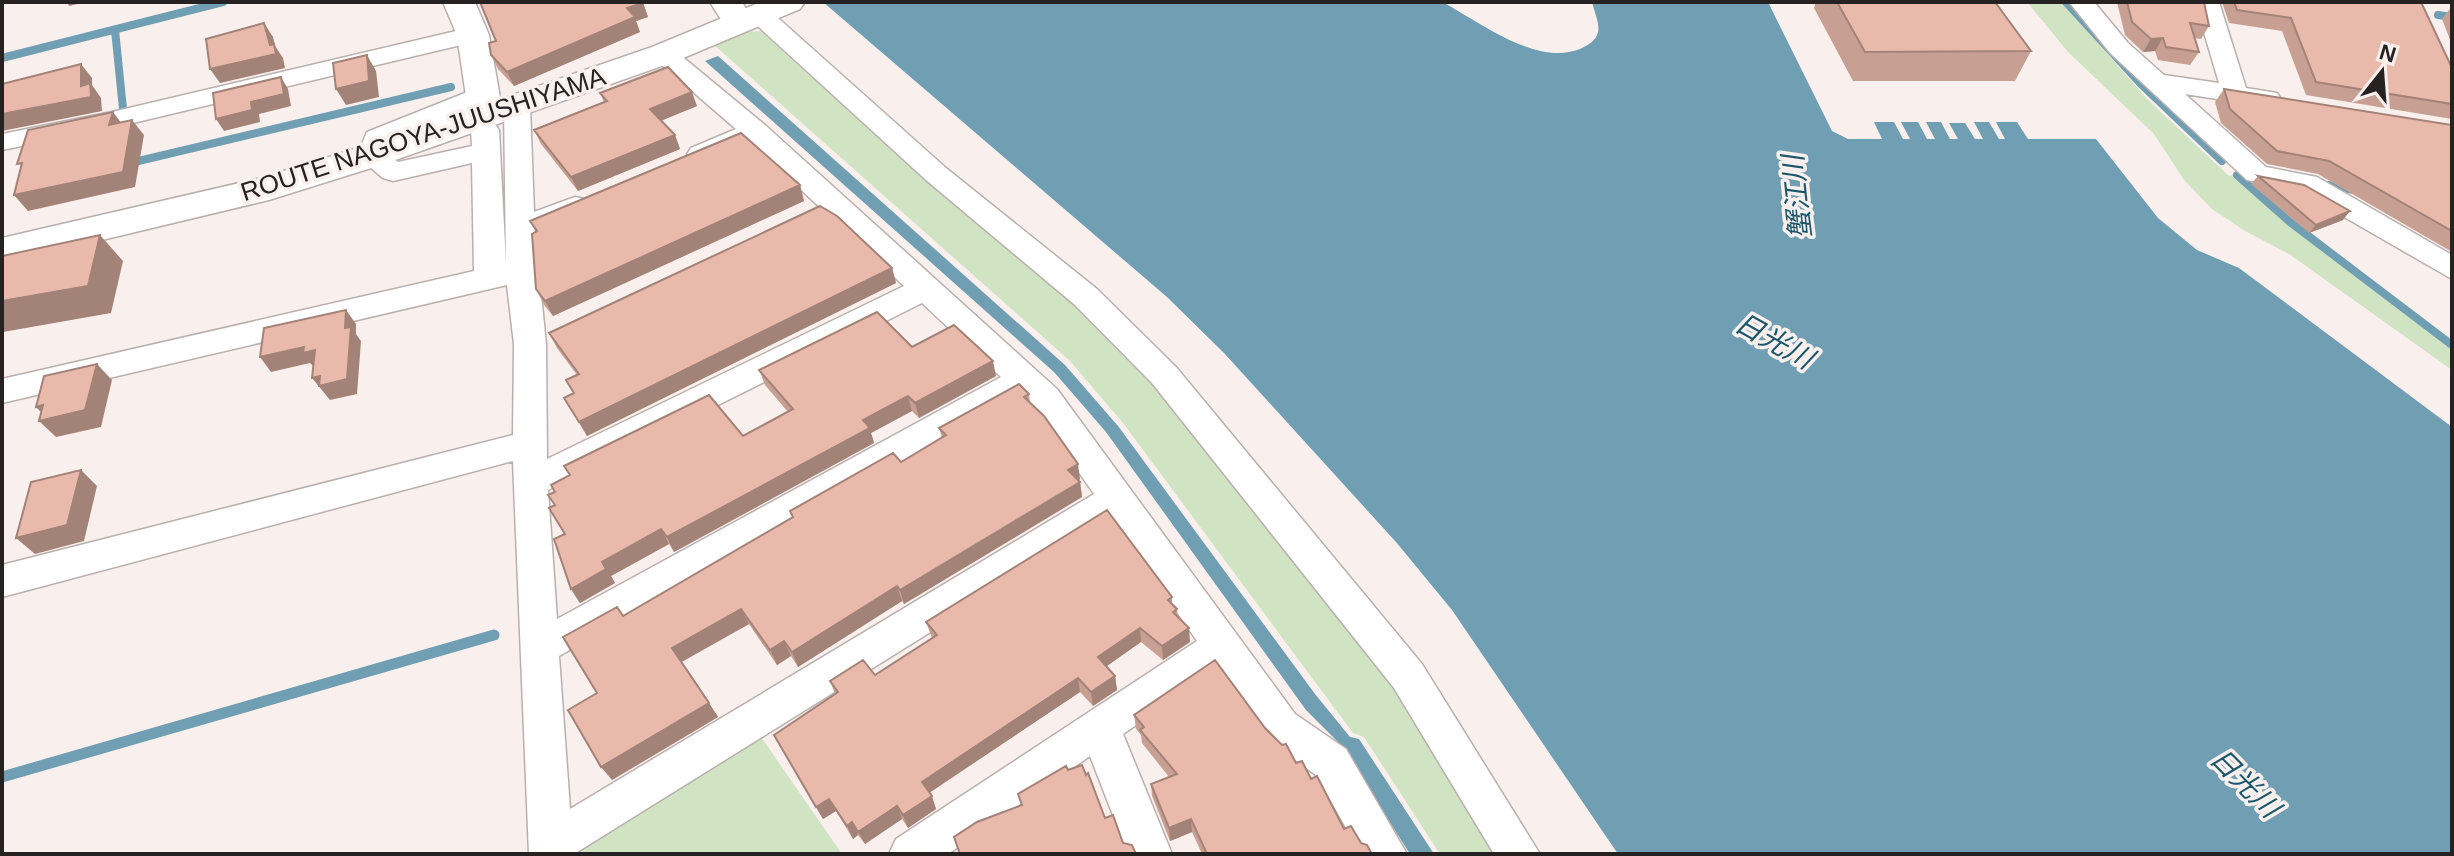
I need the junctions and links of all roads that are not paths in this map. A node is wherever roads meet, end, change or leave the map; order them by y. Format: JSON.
{"nodes":[{"id":1,"x":459,"y":2,"type":"edge"},
{"id":2,"x":2081,"y":2,"type":"edge"},
{"id":3,"x":2207,"y":2,"type":"edge"},
{"id":4,"x":758,"y":9,"type":"edge"},
{"id":5,"x":473,"y":35,"type":"junction"},
{"id":6,"x":664,"y":54,"type":"junction"},
{"id":7,"x":2154,"y":81,"type":"junction"},
{"id":8,"x":2235,"y":94,"type":"junction"},
{"id":9,"x":2297,"y":104,"type":"edge"},
{"id":10,"x":491,"y":117,"type":"junction"},
{"id":11,"x":755,"y":131,"type":"junction"},
{"id":12,"x":2,"y":142,"type":"edge"},
{"id":13,"x":371,"y":156,"type":"junction"},
{"id":14,"x":681,"y":162,"type":"edge"},
{"id":15,"x":608,"y":193,"type":"edge"},
{"id":16,"x":833,"y":202,"type":"junction"},
{"id":17,"x":804,"y":216,"type":"edge"},
{"id":18,"x":520,"y":229,"type":"junction"},
{"id":19,"x":2,"y":251,"type":"edge"},
{"id":20,"x":2452,"y":269,"type":"edge"},
{"id":21,"x":521,"y":271,"type":"junction"},
{"id":22,"x":489,"y":279,"type":"junction"},
{"id":23,"x":926,"y":288,"type":"junction"},
{"id":24,"x":1025,"y":379,"type":"junction"},
{"id":25,"x":2,"y":391,"type":"edge"},
{"id":26,"x":531,"y":443,"type":"junction"},
{"id":27,"x":530,"y":483,"type":"junction"},
{"id":28,"x":1116,"y":498,"type":"junction"},
{"id":29,"x":2,"y":581,"type":"edge"},
{"id":30,"x":1222,"y":645,"type":"junction"},
{"id":31,"x":539,"y":648,"type":"junction"},
{"id":32,"x":1099,"y":726,"type":"junction"},
{"id":33,"x":551,"y":849,"type":"edge"},
{"id":34,"x":911,"y":854,"type":"edge"},
{"id":35,"x":1150,"y":854,"type":"edge"},
{"id":36,"x":1385,"y":854,"type":"edge"},
{"id":37,"x":1518,"y":854,"type":"edge"}],
"edges":[{"from":1,"to":5,"type":"main road"},
{"from":2,"to":7,"type":"street"},
{"from":3,"to":8,"type":"street"},
{"from":4,"to":6,"type":"main road","name":"ROUTE NAGOYA-JUUSHIYAMA"},
{"from":4,"to":37,"type":"street"},
{"from":5,"to":10,"type":"main road"},
{"from":5,"to":12,"type":"street"},
{"from":6,"to":10,"type":"main road","name":"ROUTE NAGOYA-JUUSHIYAMA"},
{"from":6,"to":11,"type":"street"},
{"from":7,"to":8,"type":"street"},
{"from":7,"to":20,"type":"street"},
{"from":8,"to":9,"type":"street"},
{"from":10,"to":13,"type":"main road","name":"ROUTE NAGOYA-JUUSHIYAMA"},
{"from":10,"to":13,"type":"street"},
{"from":10,"to":18,"type":"street"},
{"from":10,"to":22,"type":"street"},
{"from":11,"to":14,"type":"street"},
{"from":11,"to":16,"type":"street"},
{"from":13,"to":19,"type":"main road","name":"ROUTE NAGOYA-JUUSHIYAMA"},
{"from":15,"to":18,"type":"street"},
{"from":16,"to":17,"type":"street"},
{"from":16,"to":23,"type":"street"},
{"from":18,"to":21,"type":"street"},
{"from":21,"to":22,"type":"street"},
{"from":21,"to":26,"type":"street"},
{"from":22,"to":25,"type":"street"},
{"from":23,"to":24,"type":"street"},
{"from":23,"to":27,"type":"street"},
{"from":24,"to":28,"type":"street"},
{"from":24,"to":31,"type":"street"},
{"from":26,"to":27,"type":"street"},
{"from":26,"to":29,"type":"street"},
{"from":27,"to":31,"type":"street"},
{"from":28,"to":30,"type":"street"},
{"from":28,"to":33,"type":"street"},
{"from":30,"to":32,"type":"street"},
{"from":30,"to":36,"type":"street"},
{"from":31,"to":33,"type":"street"},
{"from":32,"to":34,"type":"street"},
{"from":32,"to":35,"type":"street"}]}
